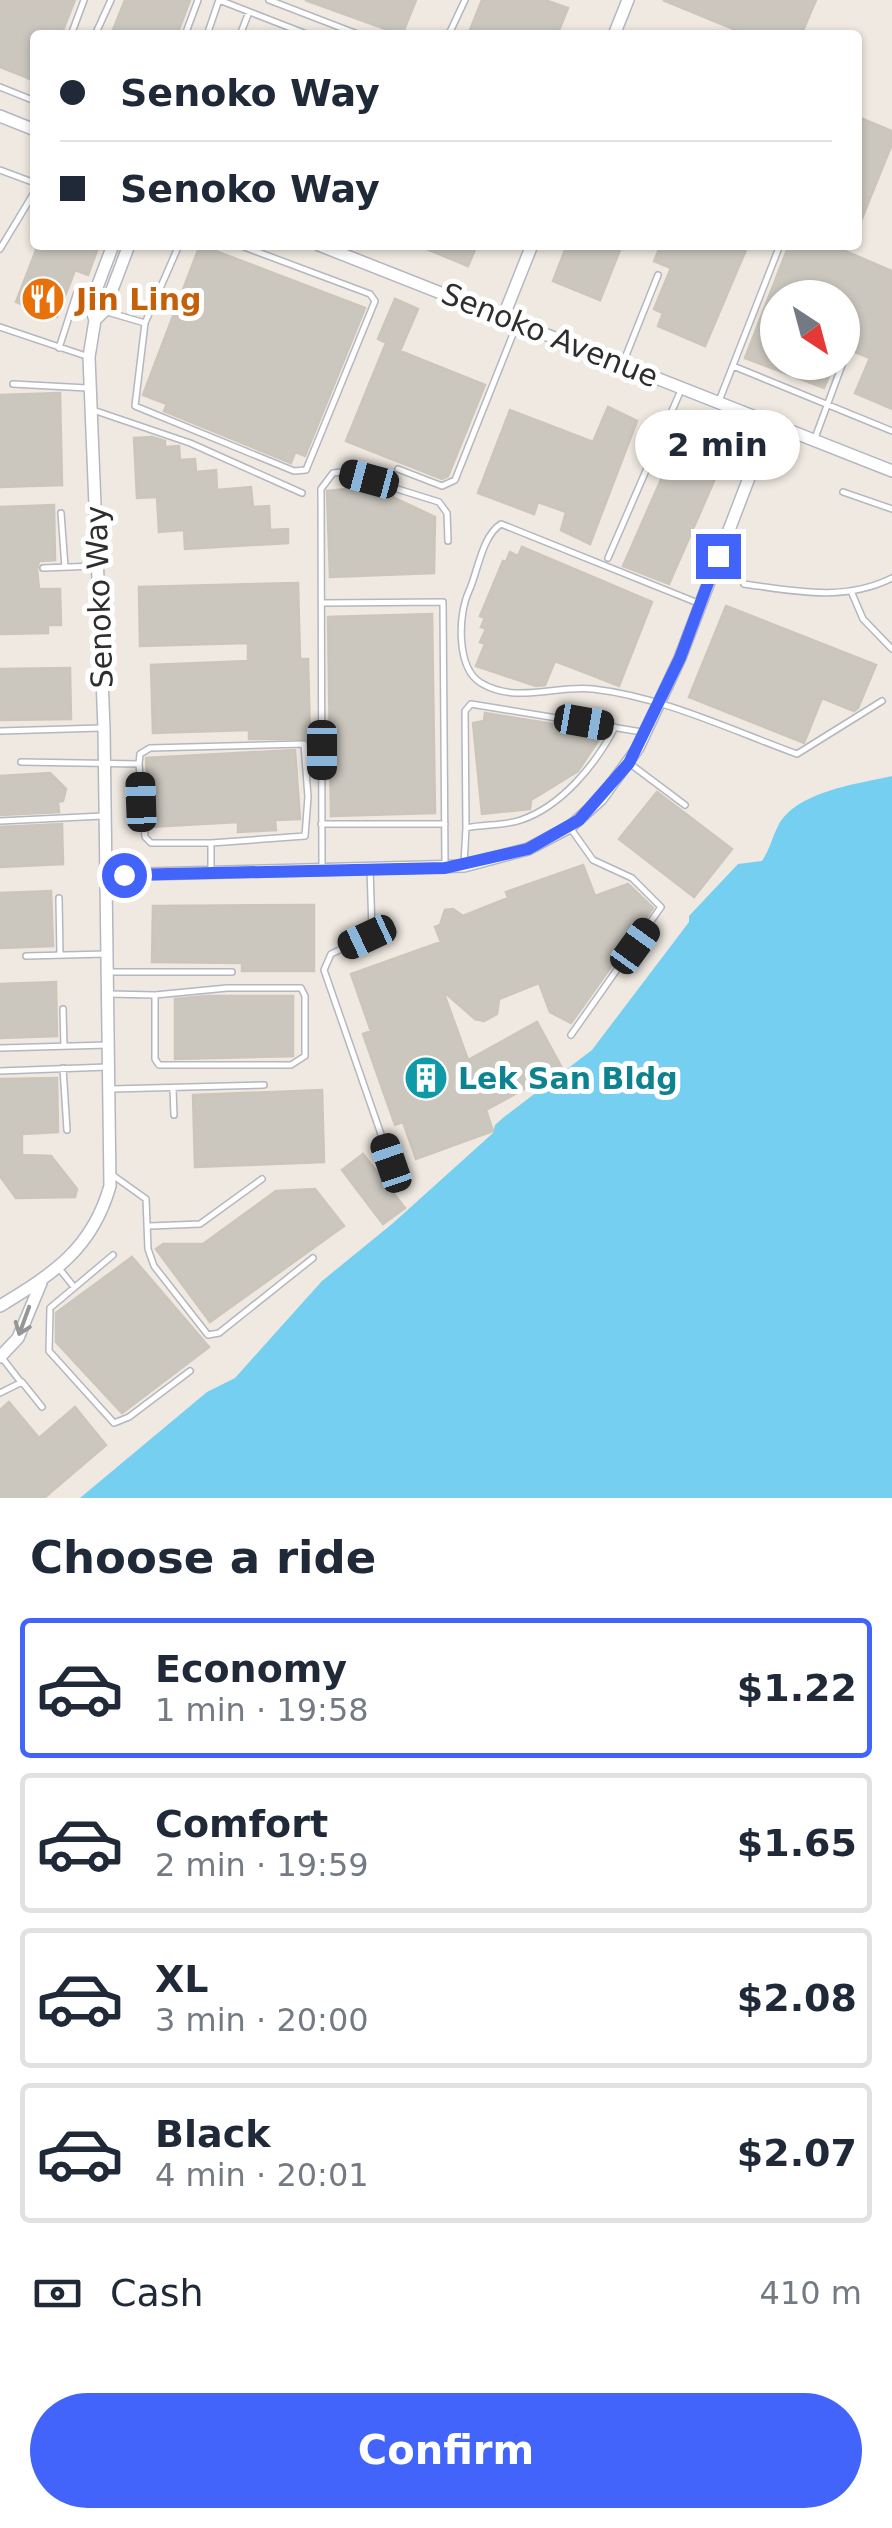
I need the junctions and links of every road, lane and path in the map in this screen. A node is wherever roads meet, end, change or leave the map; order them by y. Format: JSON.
{"nodes":[{"id":1,"x":84,"y":0,"type":"edge"},
{"id":2,"x":111,"y":0,"type":"edge"},
{"id":3,"x":198,"y":0,"type":"edge"},
{"id":4,"x":219,"y":0,"type":"edge"},
{"id":5,"x":269,"y":0,"type":"edge"},
{"id":6,"x":464,"y":0,"type":"edge"},
{"id":7,"x":628,"y":0,"type":"edge"},
{"id":8,"x":249,"y":12,"type":"junction"},
{"id":9,"x":73,"y":30,"type":"edge"},
{"id":10,"x":97,"y":30,"type":"edge"},
{"id":11,"x":186,"y":30,"type":"edge"},
{"id":12,"x":209,"y":30,"type":"edge"},
{"id":13,"x":242,"y":30,"type":"edge"},
{"id":14,"x":296,"y":30,"type":"edge"},
{"id":15,"x":347,"y":30,"type":"edge"},
{"id":16,"x":450,"y":30,"type":"edge"},
{"id":17,"x":616,"y":30,"type":"edge"},
{"id":18,"x":0,"y":87,"type":"edge"},
{"id":19,"x":30,"y":98,"type":"edge"},
{"id":20,"x":0,"y":116,"type":"edge"},
{"id":21,"x":30,"y":127,"type":"edge"},
{"id":22,"x":0,"y":170,"type":"edge"},
{"id":23,"x":30,"y":181,"type":"edge"},
{"id":24,"x":30,"y":199,"type":"edge"},
{"id":25,"x":0,"y":250,"type":"edge"},
{"id":26,"x":112,"y":250,"type":"edge"},
{"id":27,"x":127,"y":250,"type":"edge"},
{"id":28,"x":177,"y":250,"type":"edge"},
{"id":29,"x":253,"y":250,"type":"edge"},
{"id":30,"x":332,"y":250,"type":"edge"},
{"id":31,"x":530,"y":250,"type":"edge"},
{"id":32,"x":778,"y":250,"type":"edge"},
{"id":33,"x":658,"y":275,"type":"dead end"},
{"id":34,"x":77,"y":292,"type":"dead end"},
{"id":35,"x":100,"y":315,"type":"junction"},
{"id":36,"x":504,"y":315,"type":"junction"},
{"id":37,"x":518,"y":321,"type":"junction"},
{"id":38,"x":145,"y":323,"type":"junction"},
{"id":39,"x":0,"y":327,"type":"edge"},
{"id":40,"x":60,"y":348,"type":"junction"},
{"id":41,"x":89,"y":357,"type":"junction"},
{"id":42,"x":623,"y":363,"type":"junction"},
{"id":43,"x":733,"y":366,"type":"junction"},
{"id":44,"x":836,"y":380,"type":"edge"},
{"id":45,"x":13,"y":384,"type":"dead end"},
{"id":46,"x":682,"y":387,"type":"junction"},
{"id":47,"x":90,"y":388,"type":"junction"},
{"id":48,"x":719,"y":402,"type":"junction"},
{"id":49,"x":827,"y":405,"type":"junction"},
{"id":50,"x":90,"y":409,"type":"junction"},
{"id":51,"x":667,"y":421,"type":"junction"},
{"id":52,"x":770,"y":423,"type":"junction"},
{"id":53,"x":892,"y":431,"type":"edge"},
{"id":54,"x":726,"y":434,"type":"dead end"},
{"id":55,"x":814,"y":440,"type":"junction"},
{"id":56,"x":398,"y":469,"type":"dead end"},
{"id":57,"x":892,"y":472,"type":"edge"},
{"id":58,"x":843,"y":492,"type":"dead end"},
{"id":59,"x":302,"y":494,"type":"dead end"},
{"id":60,"x":892,"y":509,"type":"edge"},
{"id":61,"x":61,"y":513,"type":"dead end"},
{"id":62,"x":448,"y":542,"type":"dead end"},
{"id":63,"x":608,"y":558,"type":"dead end"},
{"id":64,"x":98,"y":566,"type":"junction"},
{"id":65,"x":65,"y":567,"type":"junction"},
{"id":66,"x":43,"y":568,"type":"dead end"},
{"id":67,"x":892,"y":578,"type":"edge"},
{"id":68,"x":744,"y":584,"type":"dead end"},
{"id":69,"x":852,"y":591,"type":"junction"},
{"id":70,"x":323,"y":603,"type":"junction"},
{"id":71,"x":700,"y":603,"type":"junction"},
{"id":72,"x":892,"y":649,"type":"edge"},
{"id":73,"x":882,"y":700,"type":"dead end"},
{"id":74,"x":659,"y":704,"type":"junction"},
{"id":75,"x":615,"y":727,"type":"junction"},
{"id":76,"x":104,"y":728,"type":"junction"},
{"id":77,"x":0,"y":730,"type":"edge"},
{"id":78,"x":644,"y":732,"type":"junction"},
{"id":79,"x":21,"y":762,"type":"dead end"},
{"id":80,"x":629,"y":763,"type":"junction"},
{"id":81,"x":104,"y":764,"type":"junction"},
{"id":82,"x":139,"y":764,"type":"junction"},
{"id":83,"x":686,"y":805,"type":"dead end"},
{"id":84,"x":106,"y":816,"type":"junction"},
{"id":85,"x":0,"y":821,"type":"edge"},
{"id":86,"x":321,"y":824,"type":"junction"},
{"id":87,"x":445,"y":824,"type":"junction"},
{"id":88,"x":570,"y":827,"type":"junction"},
{"id":89,"x":466,"y":828,"type":"junction"},
{"id":90,"x":211,"y":843,"type":"junction"},
{"id":91,"x":464,"y":866,"type":"junction"},
{"id":92,"x":445,"y":868,"type":"junction"},
{"id":93,"x":370,"y":869,"type":"junction"},
{"id":94,"x":322,"y":870,"type":"junction"},
{"id":95,"x":211,"y":872,"type":"junction"},
{"id":96,"x":107,"y":875,"type":"junction"},
{"id":97,"x":59,"y":898,"type":"dead end"},
{"id":98,"x":109,"y":954,"type":"junction"},
{"id":99,"x":60,"y":955,"type":"junction"},
{"id":100,"x":26,"y":956,"type":"dead end"},
{"id":101,"x":109,"y":972,"type":"junction"},
{"id":102,"x":232,"y":972,"type":"dead end"},
{"id":103,"x":109,"y":994,"type":"junction"},
{"id":104,"x":155,"y":994,"type":"junction"},
{"id":105,"x":63,"y":1009,"type":"dead end"},
{"id":106,"x":571,"y":1035,"type":"dead end"},
{"id":107,"x":111,"y":1045,"type":"junction"},
{"id":108,"x":64,"y":1046,"type":"junction"},
{"id":109,"x":0,"y":1048,"type":"edge"},
{"id":110,"x":111,"y":1066,"type":"junction"},
{"id":111,"x":64,"y":1068,"type":"junction"},
{"id":112,"x":0,"y":1071,"type":"edge"},
{"id":113,"x":264,"y":1086,"type":"dead end"},
{"id":114,"x":112,"y":1089,"type":"junction"},
{"id":115,"x":173,"y":1089,"type":"junction"},
{"id":116,"x":174,"y":1115,"type":"dead end"},
{"id":117,"x":67,"y":1130,"type":"dead end"},
{"id":118,"x":391,"y":1163,"type":"dead end"},
{"id":119,"x":111,"y":1174,"type":"junction"},
{"id":120,"x":262,"y":1179,"type":"dead end"},
{"id":121,"x":150,"y":1226,"type":"junction"},
{"id":122,"x":113,"y":1255,"type":"dead end"},
{"id":123,"x":313,"y":1258,"type":"dead end"},
{"id":124,"x":58,"y":1267,"type":"junction"},
{"id":125,"x":42,"y":1281,"type":"junction"},
{"id":126,"x":74,"y":1287,"type":"junction"},
{"id":127,"x":0,"y":1306,"type":"edge"},
{"id":128,"x":0,"y":1357,"type":"edge"},
{"id":129,"x":190,"y":1371,"type":"dead end"},
{"id":130,"x":20,"y":1381,"type":"junction"},
{"id":131,"x":0,"y":1394,"type":"edge"},
{"id":132,"x":42,"y":1407,"type":"dead end"}],
"edges":[{"from":1,"to":9,"type":"lane"},
{"from":2,"to":10,"type":"lane"},
{"from":3,"to":11,"type":"lane"},
{"from":4,"to":8,"type":"lane"},
{"from":4,"to":12,"type":"lane"},
{"from":5,"to":15,"type":"lane"},
{"from":6,"to":16,"type":"lane"},
{"from":7,"to":17,"type":"street"},
{"from":8,"to":13,"type":"lane"},
{"from":8,"to":14,"type":"lane"},
{"from":18,"to":19,"type":"lane"},
{"from":20,"to":21,"type":"street"},
{"from":22,"to":23,"type":"lane"},
{"from":24,"to":25,"type":"lane"},
{"from":26,"to":35,"type":"street"},
{"from":27,"to":35,"type":"street","name":"Senoko Way"},
{"from":28,"to":38,"type":"lane"},
{"from":29,"to":38,"type":"lane"},
{"from":30,"to":36,"type":"street","name":"Senoko Avenue"},
{"from":31,"to":36,"type":"street"},
{"from":32,"to":43,"type":"lane"},
{"from":33,"to":42,"type":"lane"},
{"from":34,"to":40,"type":"lane"},
{"from":35,"to":38,"type":"lane"},
{"from":35,"to":41,"type":"street","name":"Senoko Way"},
{"from":36,"to":37,"type":"street","name":"Senoko Avenue"},
{"from":37,"to":42,"type":"street","name":"Senoko Avenue"},
{"from":37,"to":56,"type":"lane"},
{"from":39,"to":40,"type":"lane"},
{"from":40,"to":41,"type":"lane"},
{"from":41,"to":47,"type":"street","name":"Senoko Way"},
{"from":42,"to":46,"type":"street","name":"Senoko Avenue"},
{"from":43,"to":48,"type":"lane"},
{"from":43,"to":49,"type":"lane"},
{"from":44,"to":49,"type":"lane"},
{"from":45,"to":47,"type":"lane"},
{"from":46,"to":48,"type":"street","name":"Senoko Avenue"},
{"from":46,"to":51,"type":"lane"},
{"from":47,"to":50,"type":"street","name":"Senoko Way"},
{"from":48,"to":52,"type":"street","name":"Senoko Avenue"},
{"from":49,"to":53,"type":"lane"},
{"from":49,"to":55,"type":"lane"},
{"from":50,"to":59,"type":"lane"},
{"from":50,"to":64,"type":"street","name":"Senoko Way"},
{"from":51,"to":54,"type":"lane"},
{"from":51,"to":63,"type":"lane"},
{"from":52,"to":55,"type":"street","name":"Senoko Avenue"},
{"from":52,"to":71,"type":"street"},
{"from":55,"to":57,"type":"street","name":"Senoko Avenue"},
{"from":58,"to":60,"type":"lane"},
{"from":61,"to":65,"type":"lane"},
{"from":62,"to":70,"type":"lane"},
{"from":64,"to":65,"type":"lane"},
{"from":64,"to":76,"type":"street","name":"Senoko Way"},
{"from":65,"to":66,"type":"lane"},
{"from":67,"to":69,"type":"lane"},
{"from":68,"to":69,"type":"lane"},
{"from":69,"to":72,"type":"lane"},
{"from":70,"to":86,"type":"lane"},
{"from":70,"to":87,"type":"lane"},
{"from":71,"to":74,"type":"street"},
{"from":71,"to":74,"type":"lane"},
{"from":73,"to":74,"type":"lane"},
{"from":74,"to":78,"type":"street"},
{"from":75,"to":78,"type":"lane"},
{"from":75,"to":89,"type":"lane"},
{"from":75,"to":89,"type":"lane"},
{"from":76,"to":77,"type":"lane"},
{"from":76,"to":81,"type":"street","name":"Senoko Way"},
{"from":78,"to":80,"type":"street"},
{"from":79,"to":81,"type":"lane"},
{"from":80,"to":83,"type":"lane"},
{"from":80,"to":88,"type":"street"},
{"from":81,"to":82,"type":"lane"},
{"from":81,"to":84,"type":"street","name":"Senoko Way"},
{"from":82,"to":90,"type":"lane"},
{"from":82,"to":90,"type":"lane"},
{"from":84,"to":85,"type":"lane"},
{"from":84,"to":96,"type":"street","name":"Senoko Way"},
{"from":86,"to":87,"type":"lane"},
{"from":86,"to":94,"type":"lane"},
{"from":87,"to":92,"type":"lane"},
{"from":88,"to":91,"type":"street"},
{"from":88,"to":106,"type":"lane"},
{"from":89,"to":91,"type":"lane"},
{"from":90,"to":95,"type":"lane"},
{"from":91,"to":92,"type":"street"},
{"from":92,"to":93,"type":"street"},
{"from":93,"to":94,"type":"street"},
{"from":93,"to":118,"type":"lane"},
{"from":94,"to":95,"type":"street"},
{"from":95,"to":96,"type":"street"},
{"from":96,"to":98,"type":"street","name":"Senoko Way"},
{"from":97,"to":99,"type":"lane"},
{"from":98,"to":99,"type":"lane"},
{"from":98,"to":101,"type":"street","name":"Senoko Way"},
{"from":99,"to":100,"type":"lane"},
{"from":101,"to":102,"type":"lane"},
{"from":101,"to":103,"type":"street","name":"Senoko Way"},
{"from":103,"to":104,"type":"lane"},
{"from":103,"to":107,"type":"street","name":"Senoko Way"},
{"from":104,"to":104,"type":"lane"},
{"from":105,"to":108,"type":"lane"},
{"from":107,"to":108,"type":"lane"},
{"from":107,"to":110,"type":"street","name":"Senoko Way"},
{"from":108,"to":109,"type":"lane"},
{"from":110,"to":111,"type":"lane"},
{"from":110,"to":114,"type":"street","name":"Senoko Way"},
{"from":111,"to":112,"type":"lane"},
{"from":111,"to":117,"type":"lane"},
{"from":113,"to":115,"type":"lane"},
{"from":114,"to":115,"type":"lane"},
{"from":114,"to":119,"type":"street","name":"Senoko Way"},
{"from":115,"to":116,"type":"lane"},
{"from":119,"to":121,"type":"lane"},
{"from":119,"to":124,"type":"street","name":"Senoko Way"},
{"from":120,"to":121,"type":"lane"},
{"from":121,"to":123,"type":"lane"},
{"from":122,"to":126,"type":"lane"},
{"from":124,"to":125,"type":"street","name":"Senoko Way"},
{"from":124,"to":126,"type":"lane"},
{"from":125,"to":127,"type":"street","name":"Senoko Way"},
{"from":125,"to":128,"type":"street","name":"Senoko Way","one_way":true},
{"from":126,"to":129,"type":"lane"},
{"from":128,"to":130,"type":"lane"},
{"from":130,"to":131,"type":"lane"},
{"from":130,"to":132,"type":"lane"}]}
